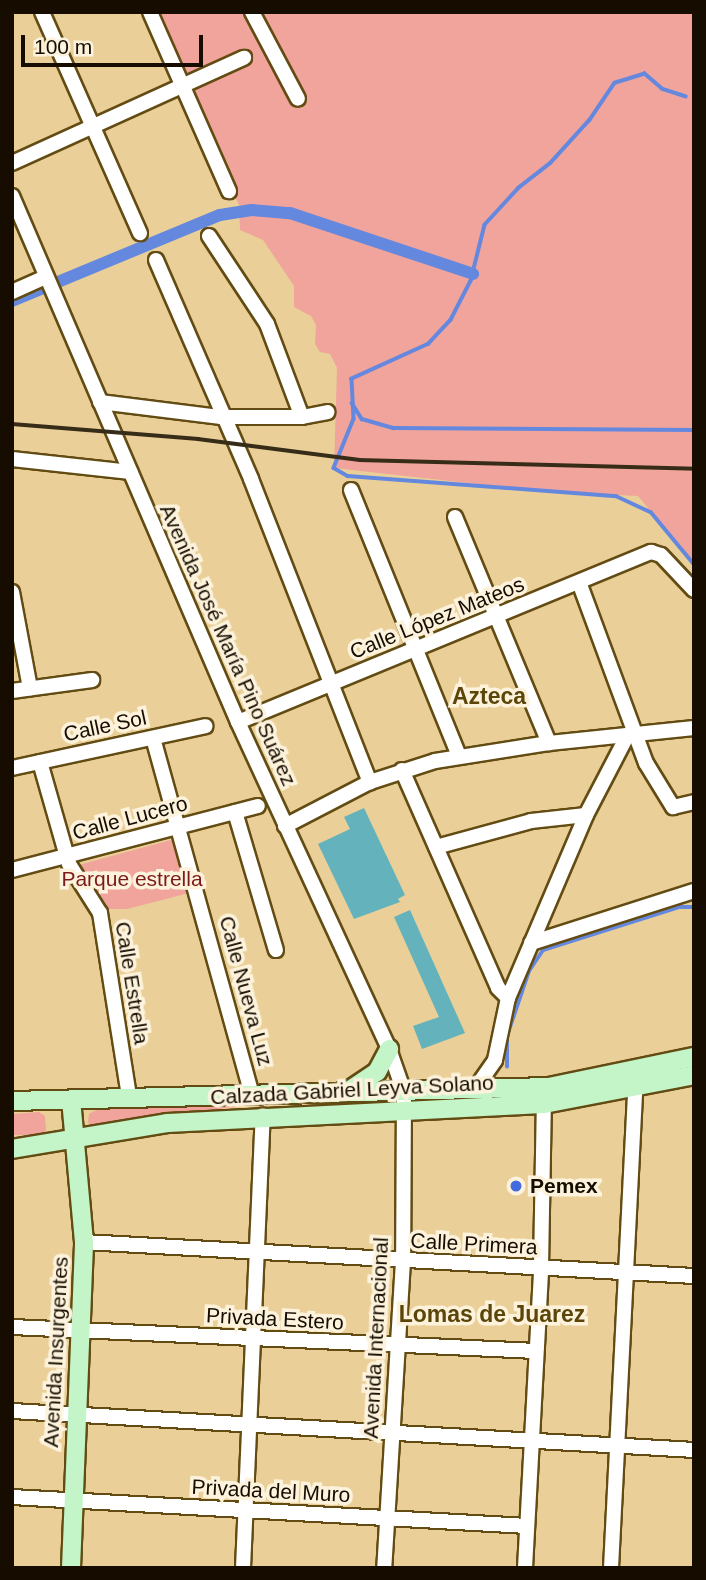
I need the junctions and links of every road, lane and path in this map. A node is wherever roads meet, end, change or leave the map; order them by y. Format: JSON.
{"nodes":[{"id":1,"x":42,"y":12,"type":"edge"},
{"id":2,"x":150,"y":12,"type":"edge"},
{"id":3,"x":252,"y":12,"type":"edge"},
{"id":4,"x":244,"y":58,"type":"dead end"},
{"id":5,"x":183,"y":86,"type":"junction"},
{"id":6,"x":298,"y":99,"type":"dead end"},
{"id":7,"x":92,"y":127,"type":"junction"},
{"id":8,"x":12,"y":163,"type":"edge"},
{"id":9,"x":229,"y":191,"type":"dead end"},
{"id":10,"x":12,"y":196,"type":"edge"},
{"id":11,"x":140,"y":233,"type":"dead end"},
{"id":12,"x":209,"y":236,"type":"dead end"},
{"id":13,"x":156,"y":260,"type":"dead end"},
{"id":14,"x":47,"y":280,"type":"junction"},
{"id":15,"x":12,"y":292,"type":"edge"},
{"id":16,"x":100,"y":402,"type":"junction"},
{"id":17,"x":328,"y":412,"type":"dead end"},
{"id":18,"x":221,"y":417,"type":"junction"},
{"id":19,"x":302,"y":417,"type":"junction"},
{"id":20,"x":12,"y":459,"type":"edge"},
{"id":21,"x":130,"y":472,"type":"junction"},
{"id":22,"x":351,"y":490,"type":"dead end"},
{"id":23,"x":454,"y":517,"type":"dead end"},
{"id":24,"x":579,"y":582,"type":"junction"},
{"id":25,"x":694,"y":590,"type":"edge"},
{"id":26,"x":12,"y":592,"type":"edge"},
{"id":27,"x":496,"y":616,"type":"junction"},
{"id":28,"x":413,"y":650,"type":"junction"},
{"id":29,"x":92,"y":680,"type":"dead end"},
{"id":30,"x":332,"y":684,"type":"junction"},
{"id":31,"x":30,"y":688,"type":"junction"},
{"id":32,"x":12,"y":691,"type":"edge"},
{"id":33,"x":238,"y":722,"type":"junction"},
{"id":34,"x":206,"y":726,"type":"dead end"},
{"id":35,"x":694,"y":728,"type":"edge"},
{"id":36,"x":153,"y":737,"type":"junction"},
{"id":37,"x":632,"y":738,"type":"junction"},
{"id":38,"x":549,"y":743,"type":"junction"},
{"id":39,"x":459,"y":756,"type":"junction"},
{"id":40,"x":40,"y":762,"type":"junction"},
{"id":41,"x":12,"y":768,"type":"edge"},
{"id":42,"x":402,"y":770,"type":"junction"},
{"id":43,"x":370,"y":782,"type":"junction"},
{"id":44,"x":694,"y":802,"type":"edge"},
{"id":45,"x":258,"y":806,"type":"dead end"},
{"id":46,"x":235,"y":812,"type":"junction"},
{"id":47,"x":586,"y":815,"type":"junction"},
{"id":48,"x":285,"y":826,"type":"junction"},
{"id":49,"x":179,"y":827,"type":"junction"},
{"id":50,"x":436,"y":847,"type":"junction"},
{"id":51,"x":66,"y":856,"type":"junction"},
{"id":52,"x":12,"y":870,"type":"edge"},
{"id":53,"x":694,"y":891,"type":"edge"},
{"id":54,"x":531,"y":943,"type":"junction"},
{"id":55,"x":276,"y":950,"type":"dead end"},
{"id":56,"x":508,"y":998,"type":"junction"},
{"id":57,"x":389,"y":1049,"type":"junction"},
{"id":58,"x":694,"y":1057,"type":"edge"},
{"id":59,"x":694,"y":1075,"type":"edge"},
{"id":60,"x":475,"y":1089,"type":"junction"},
{"id":61,"x":635,"y":1089,"type":"junction"},
{"id":62,"x":343,"y":1093,"type":"junction"},
{"id":63,"x":252,"y":1094,"type":"junction"},
{"id":64,"x":129,"y":1097,"type":"junction"},
{"id":65,"x":71,"y":1100,"type":"junction"},
{"id":66,"x":12,"y":1101,"type":"edge"},
{"id":67,"x":405,"y":1101,"type":"junction"},
{"id":68,"x":544,"y":1104,"type":"junction"},
{"id":69,"x":263,"y":1115,"type":"junction"},
{"id":70,"x":73,"y":1140,"type":"junction"},
{"id":71,"x":12,"y":1149,"type":"edge"},
{"id":72,"x":84,"y":1242,"type":"junction"},
{"id":73,"x":256,"y":1252,"type":"junction"},
{"id":74,"x":403,"y":1261,"type":"junction"},
{"id":75,"x":541,"y":1268,"type":"junction"},
{"id":76,"x":624,"y":1273,"type":"junction"},
{"id":77,"x":694,"y":1276,"type":"edge"},
{"id":78,"x":12,"y":1326,"type":"edge"},
{"id":79,"x":79,"y":1329,"type":"junction"},
{"id":80,"x":253,"y":1339,"type":"junction"},
{"id":81,"x":395,"y":1345,"type":"junction"},
{"id":82,"x":536,"y":1351,"type":"junction"},
{"id":83,"x":12,"y":1411,"type":"edge"},
{"id":84,"x":76,"y":1415,"type":"junction"},
{"id":85,"x":248,"y":1423,"type":"junction"},
{"id":86,"x":391,"y":1433,"type":"junction"},
{"id":87,"x":530,"y":1440,"type":"junction"},
{"id":88,"x":618,"y":1445,"type":"junction"},
{"id":89,"x":694,"y":1450,"type":"edge"},
{"id":90,"x":12,"y":1497,"type":"edge"},
{"id":91,"x":72,"y":1501,"type":"junction"},
{"id":92,"x":244,"y":1511,"type":"junction"},
{"id":93,"x":386,"y":1518,"type":"junction"},
{"id":94,"x":527,"y":1526,"type":"junction"},
{"id":95,"x":71,"y":1568,"type":"edge"},
{"id":96,"x":243,"y":1568,"type":"edge"},
{"id":97,"x":384,"y":1568,"type":"edge"},
{"id":98,"x":525,"y":1568,"type":"edge"},
{"id":99,"x":611,"y":1568,"type":"edge"}],
"edges":[{"from":1,"to":7,"type":"street"},
{"from":2,"to":5,"type":"street"},
{"from":3,"to":6,"type":"street"},
{"from":4,"to":5,"type":"street"},
{"from":5,"to":7,"type":"street"},
{"from":5,"to":9,"type":"street"},
{"from":7,"to":8,"type":"street"},
{"from":7,"to":11,"type":"street"},
{"from":10,"to":14,"type":"street","name":"Avenida José María Pino Suárez"},
{"from":12,"to":19,"type":"street"},
{"from":13,"to":18,"type":"street"},
{"from":14,"to":15,"type":"street"},
{"from":14,"to":16,"type":"street","name":"Avenida José María Pino Suárez"},
{"from":16,"to":18,"type":"street"},
{"from":16,"to":21,"type":"street","name":"Avenida José María Pino Suárez"},
{"from":17,"to":19,"type":"street"},
{"from":18,"to":19,"type":"street"},
{"from":18,"to":30,"type":"street"},
{"from":20,"to":21,"type":"street"},
{"from":21,"to":33,"type":"street","name":"Avenida José María Pino Suárez"},
{"from":22,"to":28,"type":"street"},
{"from":23,"to":27,"type":"street"},
{"from":24,"to":25,"type":"street","name":"Calle López Mateos"},
{"from":24,"to":27,"type":"street","name":"Calle López Mateos"},
{"from":24,"to":37,"type":"street"},
{"from":26,"to":31,"type":"street"},
{"from":27,"to":28,"type":"street","name":"Calle López Mateos"},
{"from":27,"to":38,"type":"street"},
{"from":28,"to":30,"type":"street","name":"Calle López Mateos"},
{"from":28,"to":39,"type":"street"},
{"from":29,"to":31,"type":"street"},
{"from":30,"to":33,"type":"street","name":"Calle López Mateos"},
{"from":30,"to":43,"type":"street"},
{"from":31,"to":32,"type":"street"},
{"from":33,"to":48,"type":"street","name":"Avenida José María Pino Suárez"},
{"from":34,"to":36,"type":"street","name":"Calle Sol"},
{"from":35,"to":37,"type":"street"},
{"from":36,"to":40,"type":"street","name":"Calle Sol"},
{"from":36,"to":49,"type":"street","name":"Calle Nueva Luz"},
{"from":37,"to":38,"type":"street"},
{"from":37,"to":44,"type":"street"},
{"from":37,"to":47,"type":"street"},
{"from":38,"to":39,"type":"street"},
{"from":39,"to":42,"type":"street"},
{"from":40,"to":41,"type":"street","name":"Calle Sol"},
{"from":40,"to":51,"type":"street","name":"Calle Estrella"},
{"from":42,"to":43,"type":"street"},
{"from":42,"to":50,"type":"street"},
{"from":43,"to":48,"type":"street"},
{"from":45,"to":46,"type":"street","name":"Calle Lucero"},
{"from":46,"to":49,"type":"street","name":"Calle Lucero"},
{"from":46,"to":55,"type":"street"},
{"from":47,"to":50,"type":"street"},
{"from":47,"to":54,"type":"street"},
{"from":48,"to":57,"type":"street","name":"Avenida José María Pino Suárez"},
{"from":49,"to":51,"type":"street","name":"Calle Lucero"},
{"from":49,"to":63,"type":"street","name":"Calle Nueva Luz"},
{"from":50,"to":56,"type":"street"},
{"from":51,"to":52,"type":"street","name":"Calle Lucero"},
{"from":51,"to":64,"type":"street","name":"Calle Estrella"},
{"from":53,"to":54,"type":"street"},
{"from":54,"to":56,"type":"street"},
{"from":56,"to":60,"type":"street"},
{"from":57,"to":62,"type":"main road"},
{"from":57,"to":67,"type":"street","name":"Avenida José María Pino Suárez"},
{"from":58,"to":60,"type":"main road","name":"Calzada Gabriel Leyva Solano"},
{"from":59,"to":61,"type":"main road","name":"Calzada Gabriel Leyva Solano"},
{"from":60,"to":67,"type":"main road","name":"Calzada Gabriel Leyva Solano"},
{"from":61,"to":68,"type":"main road","name":"Calzada Gabriel Leyva Solano"},
{"from":61,"to":76,"type":"street"},
{"from":62,"to":63,"type":"main road","name":"Calzada Gabriel Leyva Solano"},
{"from":62,"to":67,"type":"main road","name":"Calzada Gabriel Leyva Solano"},
{"from":63,"to":64,"type":"main road","name":"Calzada Gabriel Leyva Solano"},
{"from":64,"to":65,"type":"main road","name":"Calzada Gabriel Leyva Solano"},
{"from":65,"to":66,"type":"main road","name":"Calzada Gabriel Leyva Solano"},
{"from":65,"to":70,"type":"main road","name":"Avenida Insurgentes"},
{"from":67,"to":68,"type":"main road","name":"Calzada Gabriel Leyva Solano"},
{"from":67,"to":69,"type":"main road","name":"Calzada Gabriel Leyva Solano"},
{"from":67,"to":74,"type":"street","name":"Avenida Internacional"},
{"from":68,"to":75,"type":"street"},
{"from":69,"to":70,"type":"main road","name":"Calzada Gabriel Leyva Solano"},
{"from":69,"to":73,"type":"street"},
{"from":70,"to":71,"type":"main road","name":"Calzada Gabriel Leyva Solano"},
{"from":70,"to":72,"type":"main road","name":"Avenida Insurgentes"},
{"from":72,"to":73,"type":"street","name":"Calle Primera"},
{"from":72,"to":79,"type":"main road","name":"Avenida Insurgentes"},
{"from":73,"to":74,"type":"street","name":"Calle Primera"},
{"from":73,"to":80,"type":"street"},
{"from":74,"to":75,"type":"street","name":"Calle Primera"},
{"from":74,"to":81,"type":"street","name":"Avenida Internacional"},
{"from":75,"to":76,"type":"street","name":"Calle Primera"},
{"from":75,"to":82,"type":"street"},
{"from":76,"to":77,"type":"street","name":"Calle Primera"},
{"from":76,"to":88,"type":"street"},
{"from":78,"to":79,"type":"street","name":"Privada Estero"},
{"from":79,"to":80,"type":"street","name":"Privada Estero"},
{"from":79,"to":84,"type":"main road","name":"Avenida Insurgentes"},
{"from":80,"to":81,"type":"street","name":"Privada Estero"},
{"from":80,"to":85,"type":"street"},
{"from":81,"to":82,"type":"street","name":"Privada Estero"},
{"from":81,"to":86,"type":"street","name":"Avenida Internacional"},
{"from":82,"to":87,"type":"street"},
{"from":83,"to":84,"type":"street"},
{"from":84,"to":85,"type":"street"},
{"from":84,"to":91,"type":"main road","name":"Avenida Insurgentes"},
{"from":85,"to":86,"type":"street"},
{"from":85,"to":92,"type":"street"},
{"from":86,"to":87,"type":"street"},
{"from":86,"to":93,"type":"street","name":"Avenida Internacional"},
{"from":87,"to":88,"type":"street"},
{"from":87,"to":94,"type":"street"},
{"from":88,"to":89,"type":"street"},
{"from":88,"to":99,"type":"street"},
{"from":90,"to":91,"type":"street","name":"Privada del Muro"},
{"from":91,"to":92,"type":"street","name":"Privada del Muro"},
{"from":91,"to":95,"type":"main road","name":"Avenida Insurgentes"},
{"from":92,"to":93,"type":"street","name":"Privada del Muro"},
{"from":92,"to":96,"type":"street"},
{"from":93,"to":94,"type":"street","name":"Privada del Muro"},
{"from":93,"to":97,"type":"street","name":"Avenida Internacional"},
{"from":94,"to":98,"type":"street"}]}
